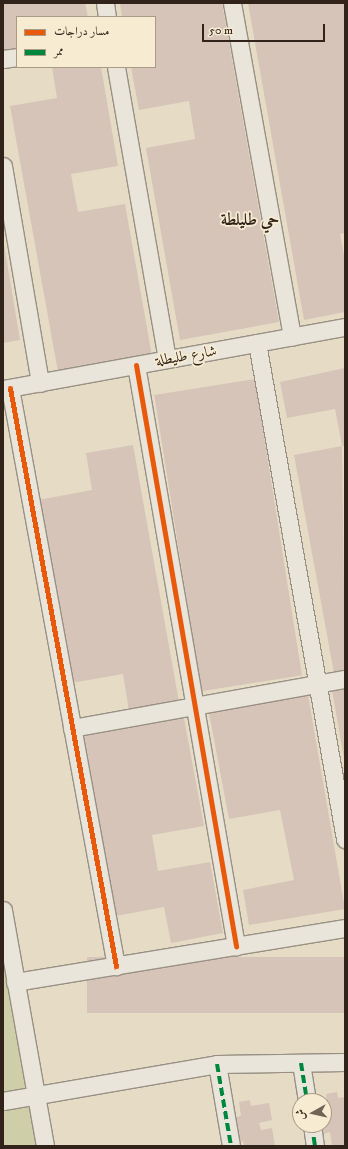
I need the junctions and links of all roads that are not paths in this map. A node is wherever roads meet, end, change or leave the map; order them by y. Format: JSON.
{"nodes":[{"id":1,"x":105,"y":3,"type":"edge"},
{"id":2,"x":232,"y":3,"type":"edge"},
{"id":3,"x":107,"y":16,"type":"edge"},
{"id":4,"x":16,"y":57,"type":"edge"},
{"id":5,"x":3,"y":59,"type":"edge"},
{"id":6,"x":116,"y":68,"type":"edge"},
{"id":7,"x":3,"y":166,"type":"edge"},
{"id":8,"x":345,"y":327,"type":"edge"},
{"id":9,"x":292,"y":337,"type":"junction"},
{"id":10,"x":256,"y":343,"type":"junction"},
{"id":11,"x":167,"y":359,"type":"junction"},
{"id":12,"x":136,"y":365,"type":"junction"},
{"id":13,"x":40,"y":383,"type":"junction"},
{"id":14,"x":6,"y":389,"type":"edge"},
{"id":15,"x":345,"y":679,"type":"edge"},
{"id":16,"x":317,"y":684,"type":"junction"},
{"id":17,"x":195,"y":706,"type":"junction"},
{"id":18,"x":72,"y":728,"type":"junction"},
{"id":19,"x":345,"y":839,"type":"edge"},
{"id":20,"x":3,"y":910,"type":"edge"},
{"id":21,"x":345,"y":928,"type":"edge"},
{"id":22,"x":236,"y":946,"type":"junction"},
{"id":23,"x":116,"y":966,"type":"junction"},
{"id":24,"x":15,"y":982,"type":"junction"},
{"id":25,"x":345,"y":1062,"type":"edge"},
{"id":26,"x":301,"y":1063,"type":"junction"},
{"id":27,"x":217,"y":1064,"type":"junction"},
{"id":28,"x":307,"y":1093,"type":"edge"},
{"id":29,"x":36,"y":1096,"type":"junction"},
{"id":30,"x":3,"y":1101,"type":"edge"},
{"id":31,"x":313,"y":1133,"type":"edge"},
{"id":32,"x":45,"y":1146,"type":"edge"},
{"id":33,"x":231,"y":1146,"type":"edge"},
{"id":34,"x":315,"y":1146,"type":"edge"}],
"edges":[{"from":1,"to":3,"type":"street"},
{"from":2,"to":9,"type":"street"},
{"from":4,"to":5,"type":"street"},
{"from":6,"to":11,"type":"street"},
{"from":7,"to":13,"type":"street"},
{"from":8,"to":9,"type":"street","name":"شارع طليطلة"},
{"from":9,"to":10,"type":"street","name":"شارع طليطلة"},
{"from":10,"to":11,"type":"street","name":"شارع طليطلة"},
{"from":10,"to":16,"type":"street"},
{"from":11,"to":12,"type":"street","name":"شارع طليطلة"},
{"from":12,"to":13,"type":"street","name":"شارع طليطلة"},
{"from":12,"to":17,"type":"street"},
{"from":13,"to":14,"type":"street","name":"شارع طليطلة"},
{"from":14,"to":18,"type":"street"},
{"from":15,"to":16,"type":"street"},
{"from":16,"to":17,"type":"street"},
{"from":16,"to":19,"type":"street"},
{"from":17,"to":18,"type":"street"},
{"from":17,"to":22,"type":"street"},
{"from":18,"to":23,"type":"street"},
{"from":20,"to":24,"type":"street"},
{"from":21,"to":22,"type":"street"},
{"from":22,"to":23,"type":"street"},
{"from":23,"to":24,"type":"street"},
{"from":24,"to":29,"type":"street"},
{"from":25,"to":26,"type":"street"},
{"from":26,"to":27,"type":"street"},
{"from":26,"to":28,"type":"street"},
{"from":27,"to":29,"type":"street"},
{"from":27,"to":33,"type":"street"},
{"from":29,"to":30,"type":"street"},
{"from":29,"to":32,"type":"street"},
{"from":31,"to":34,"type":"street"}]}
